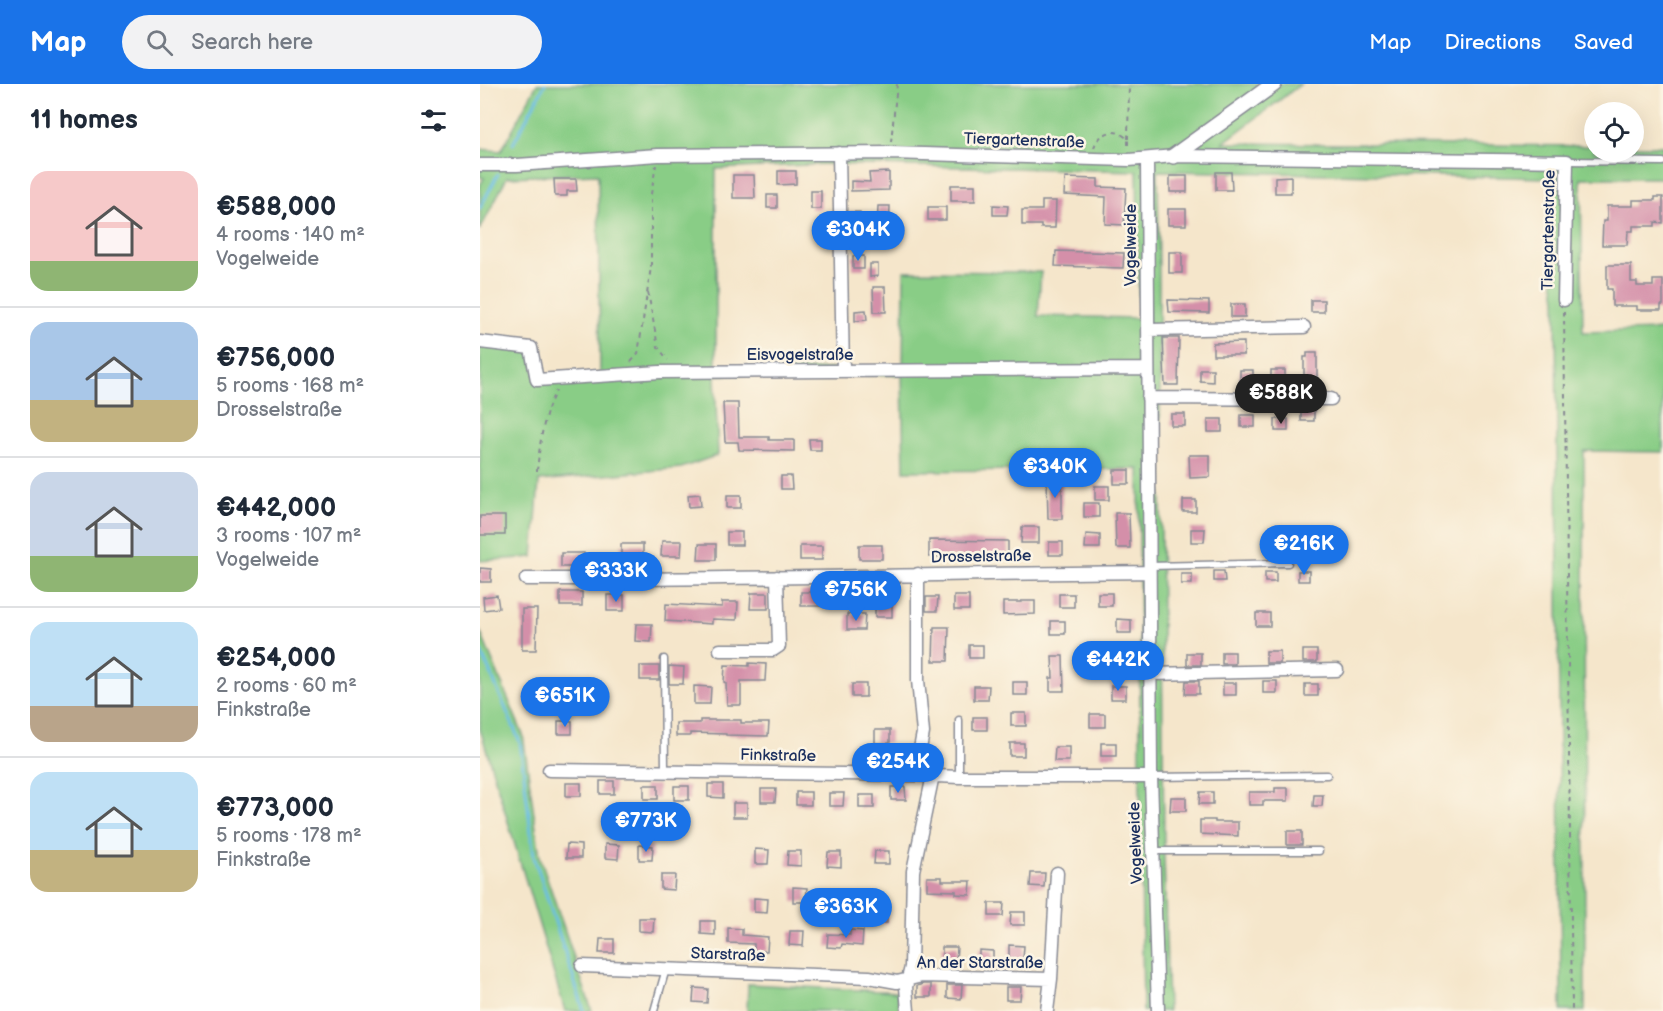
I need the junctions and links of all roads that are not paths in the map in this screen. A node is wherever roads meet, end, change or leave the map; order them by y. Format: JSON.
{"nodes":[{"id":1,"x":1275,"y":84,"type":"edge"},
{"id":2,"x":839,"y":153,"type":"junction"},
{"id":3,"x":1174,"y":156,"type":"junction"},
{"id":4,"x":1147,"y":159,"type":"junction"},
{"id":5,"x":1567,"y":161,"type":"junction"},
{"id":6,"x":1663,"y":162,"type":"edge"},
{"id":7,"x":481,"y":165,"type":"edge"},
{"id":8,"x":1564,"y":300,"type":"road end"},
{"id":9,"x":1304,"y":327,"type":"dead end"},
{"id":10,"x":1148,"y":330,"type":"junction"},
{"id":11,"x":480,"y":342,"type":"edge"},
{"id":12,"x":1148,"y":369,"type":"junction"},
{"id":13,"x":843,"y":371,"type":"junction"},
{"id":14,"x":1148,"y":398,"type":"junction"},
{"id":15,"x":1331,"y":399,"type":"dead end"},
{"id":16,"x":1288,"y":563,"type":"dead end"},
{"id":17,"x":1149,"y":569,"type":"junction"},
{"id":18,"x":918,"y":574,"type":"junction"},
{"id":19,"x":777,"y":577,"type":"junction"},
{"id":20,"x":526,"y":579,"type":"dead end"},
{"id":21,"x":720,"y":650,"type":"dead end"},
{"id":22,"x":664,"y":658,"type":"dead end"},
{"id":23,"x":1337,"y":670,"type":"dead end"},
{"id":24,"x":1150,"y":674,"type":"junction"},
{"id":25,"x":959,"y":720,"type":"dead end"},
{"id":26,"x":549,"y":770,"type":"dead end"},
{"id":27,"x":665,"y":771,"type":"junction"},
{"id":28,"x":915,"y":775,"type":"junction"},
{"id":29,"x":933,"y":775,"type":"junction"},
{"id":30,"x":1327,"y":775,"type":"dead end"},
{"id":31,"x":959,"y":777,"type":"junction"},
{"id":32,"x":1151,"y":777,"type":"junction"},
{"id":33,"x":1153,"y":850,"type":"junction"},
{"id":34,"x":1319,"y":851,"type":"dead end"},
{"id":35,"x":1057,"y":873,"type":"dead end"},
{"id":36,"x":582,"y":966,"type":"dead end"},
{"id":37,"x":666,"y":969,"type":"junction"},
{"id":38,"x":908,"y":979,"type":"junction"},
{"id":39,"x":1051,"y":980,"type":"junction"},
{"id":40,"x":654,"y":1011,"type":"edge"},
{"id":41,"x":908,"y":1011,"type":"edge"},
{"id":42,"x":1047,"y":1011,"type":"edge"},
{"id":43,"x":1158,"y":1011,"type":"edge"}],
"edges":[{"from":1,"to":3,"type":"street"},
{"from":2,"to":4,"type":"street","name":"Tiergartenstraße"},
{"from":2,"to":7,"type":"street","name":"Tiergartenstraße"},
{"from":2,"to":13,"type":"street"},
{"from":3,"to":4,"type":"street","name":"Tiergartenstraße"},
{"from":3,"to":5,"type":"street","name":"Tiergartenstraße"},
{"from":4,"to":10,"type":"street","name":"Vogelweide"},
{"from":5,"to":6,"type":"lane","name":"Tiergartenstraße"},
{"from":5,"to":8,"type":"street","name":"Tiergartenstraße"},
{"from":9,"to":10,"type":"street"},
{"from":10,"to":12,"type":"street","name":"Vogelweide"},
{"from":11,"to":13,"type":"street","name":"Eisvogelstraße"},
{"from":12,"to":13,"type":"street","name":"Eisvogelstraße"},
{"from":12,"to":14,"type":"street","name":"Vogelweide"},
{"from":14,"to":15,"type":"street"},
{"from":14,"to":17,"type":"street","name":"Vogelweide"},
{"from":16,"to":17,"type":"lane"},
{"from":17,"to":18,"type":"street","name":"Drosselstraße"},
{"from":17,"to":24,"type":"street","name":"Vogelweide"},
{"from":18,"to":19,"type":"street","name":"Drosselstraße"},
{"from":18,"to":28,"type":"street"},
{"from":19,"to":20,"type":"street","name":"Drosselstraße"},
{"from":19,"to":21,"type":"street"},
{"from":22,"to":27,"type":"lane"},
{"from":23,"to":24,"type":"street"},
{"from":24,"to":32,"type":"street","name":"Vogelweide"},
{"from":25,"to":31,"type":"lane"},
{"from":26,"to":27,"type":"street","name":"Finkstraße"},
{"from":27,"to":28,"type":"street","name":"Finkstraße"},
{"from":28,"to":29,"type":"street","name":"Finkstraße"},
{"from":29,"to":31,"type":"street","name":"Finkstraße"},
{"from":29,"to":38,"type":"street"},
{"from":30,"to":32,"type":"lane"},
{"from":31,"to":32,"type":"street","name":"Finkstraße"},
{"from":32,"to":33,"type":"street","name":"Vogelweide"},
{"from":33,"to":34,"type":"lane"},
{"from":33,"to":43,"type":"street","name":"Vogelweide"},
{"from":35,"to":39,"type":"street","name":"An der Starstraße"},
{"from":36,"to":37,"type":"street","name":"Starstraße"},
{"from":37,"to":38,"type":"street","name":"Starstraße"},
{"from":37,"to":40,"type":"lane"},
{"from":38,"to":39,"type":"street","name":"An der Starstraße"},
{"from":38,"to":41,"type":"street"},
{"from":39,"to":42,"type":"street","name":"An der Starstraße"}]}
